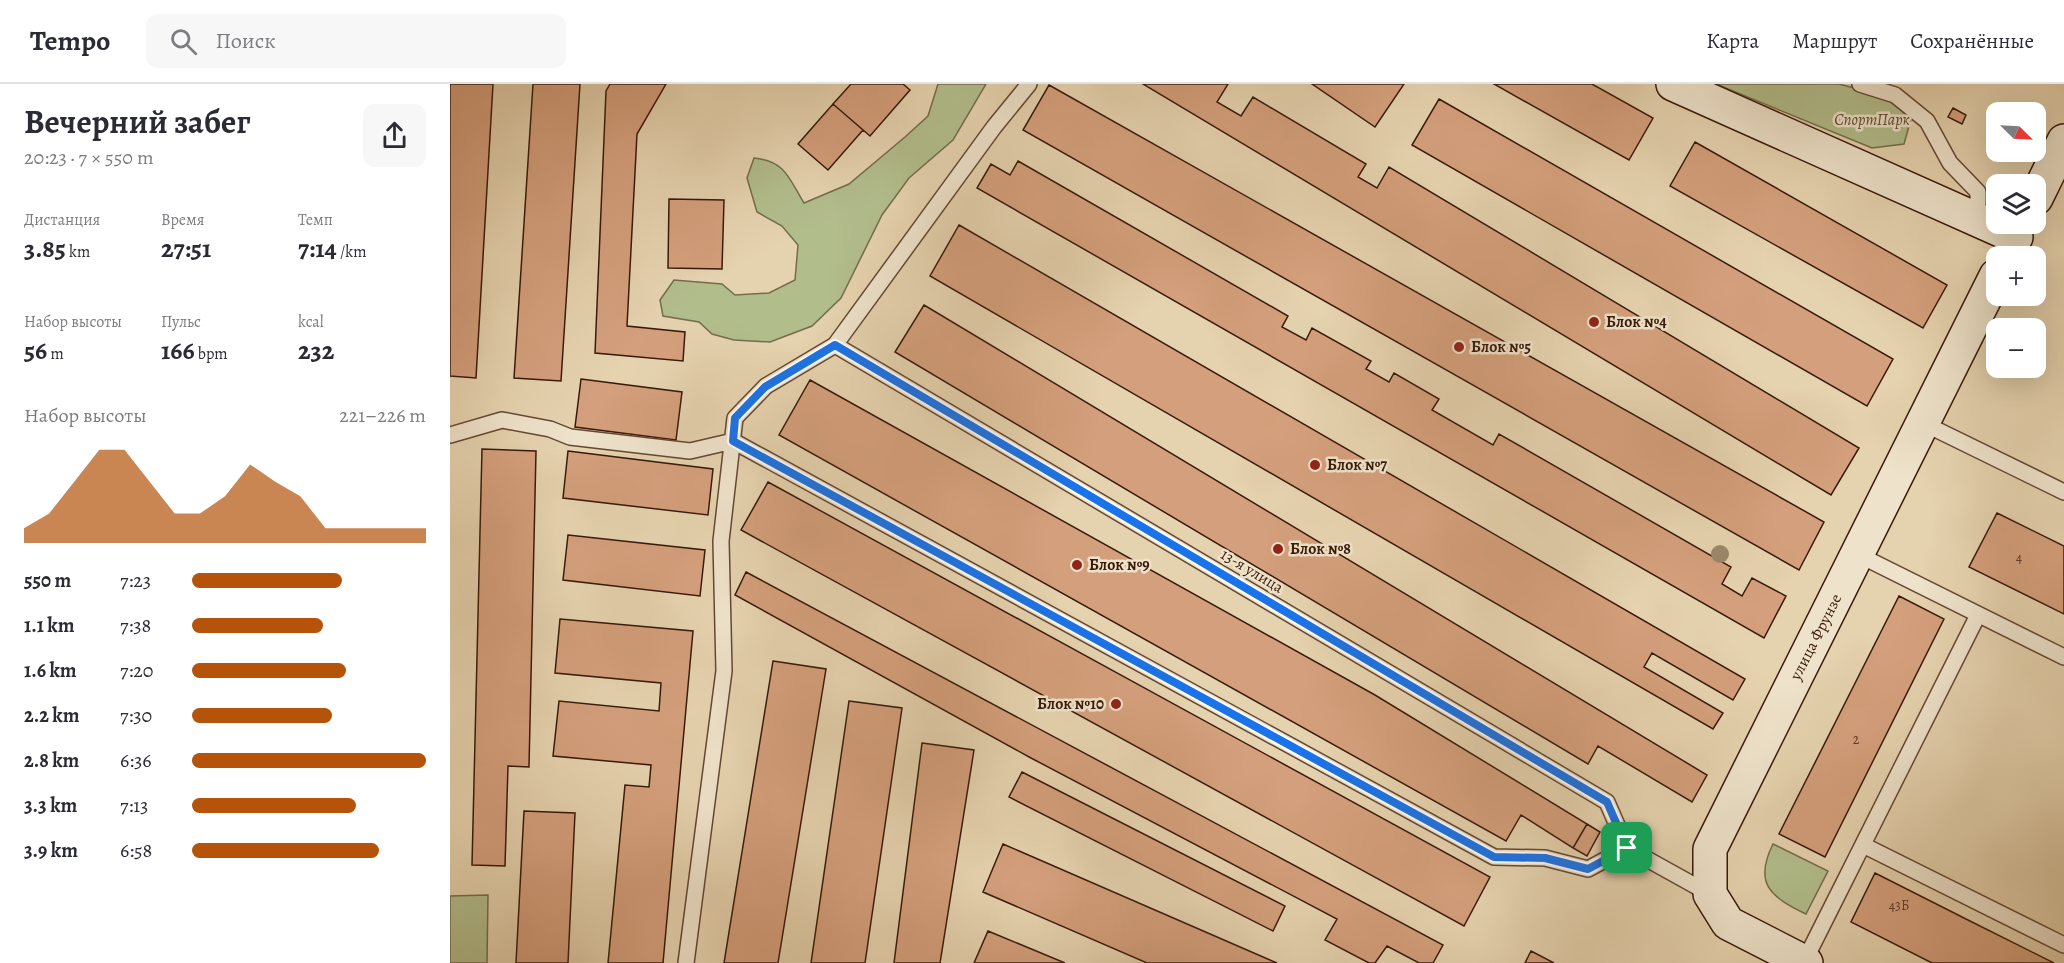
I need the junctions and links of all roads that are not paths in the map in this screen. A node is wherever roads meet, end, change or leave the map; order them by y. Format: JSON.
{"nodes":[{"id":1,"x":1029,"y":84,"type":"edge"},
{"id":2,"x":1673,"y":84,"type":"edge"},
{"id":3,"x":1860,"y":84,"type":"edge"},
{"id":4,"x":2064,"y":141,"type":"edge"},
{"id":5,"x":2046,"y":178,"type":"edge"},
{"id":6,"x":1978,"y":219,"type":"junction"},
{"id":7,"x":2015,"y":239,"type":"edge"},
{"id":8,"x":1986,"y":296,"type":"edge"},
{"id":9,"x":835,"y":345,"type":"junction"},
{"id":10,"x":1923,"y":423,"type":"junction"},
{"id":11,"x":450,"y":435,"type":"edge"},
{"id":12,"x":733,"y":441,"type":"junction"},
{"id":13,"x":2064,"y":492,"type":"edge"},
{"id":14,"x":1857,"y":554,"type":"junction"},
{"id":15,"x":1978,"y":615,"type":"junction"},
{"id":16,"x":2064,"y":657,"type":"edge"},
{"id":17,"x":1863,"y":845,"type":"junction"},
{"id":18,"x":1627,"y":848,"type":"junction"},
{"id":19,"x":1710,"y":894,"type":"junction"},
{"id":20,"x":2064,"y":945,"type":"edge"},
{"id":21,"x":686,"y":963,"type":"edge"},
{"id":22,"x":1805,"y":963,"type":"edge"}],
"edges":[{"from":1,"to":9,"type":"lane"},
{"from":2,"to":6,"type":"street"},
{"from":3,"to":6,"type":"lane"},
{"from":4,"to":5,"type":"street"},
{"from":6,"to":7,"type":"street"},
{"from":8,"to":10,"type":"street","name":"улица Фрунзе"},
{"from":9,"to":12,"type":"lane"},
{"from":9,"to":18,"type":"lane","name":"13-я улица"},
{"from":10,"to":13,"type":"lane"},
{"from":10,"to":14,"type":"street","name":"улица Фрунзе"},
{"from":11,"to":12,"type":"lane"},
{"from":12,"to":18,"type":"lane"},
{"from":12,"to":21,"type":"lane"},
{"from":14,"to":15,"type":"lane"},
{"from":14,"to":19,"type":"street","name":"улица Фрунзе"},
{"from":15,"to":16,"type":"lane"},
{"from":15,"to":17,"type":"lane"},
{"from":17,"to":20,"type":"lane"},
{"from":17,"to":22,"type":"lane"},
{"from":18,"to":19,"type":"lane"},
{"from":19,"to":22,"type":"street"}]}
